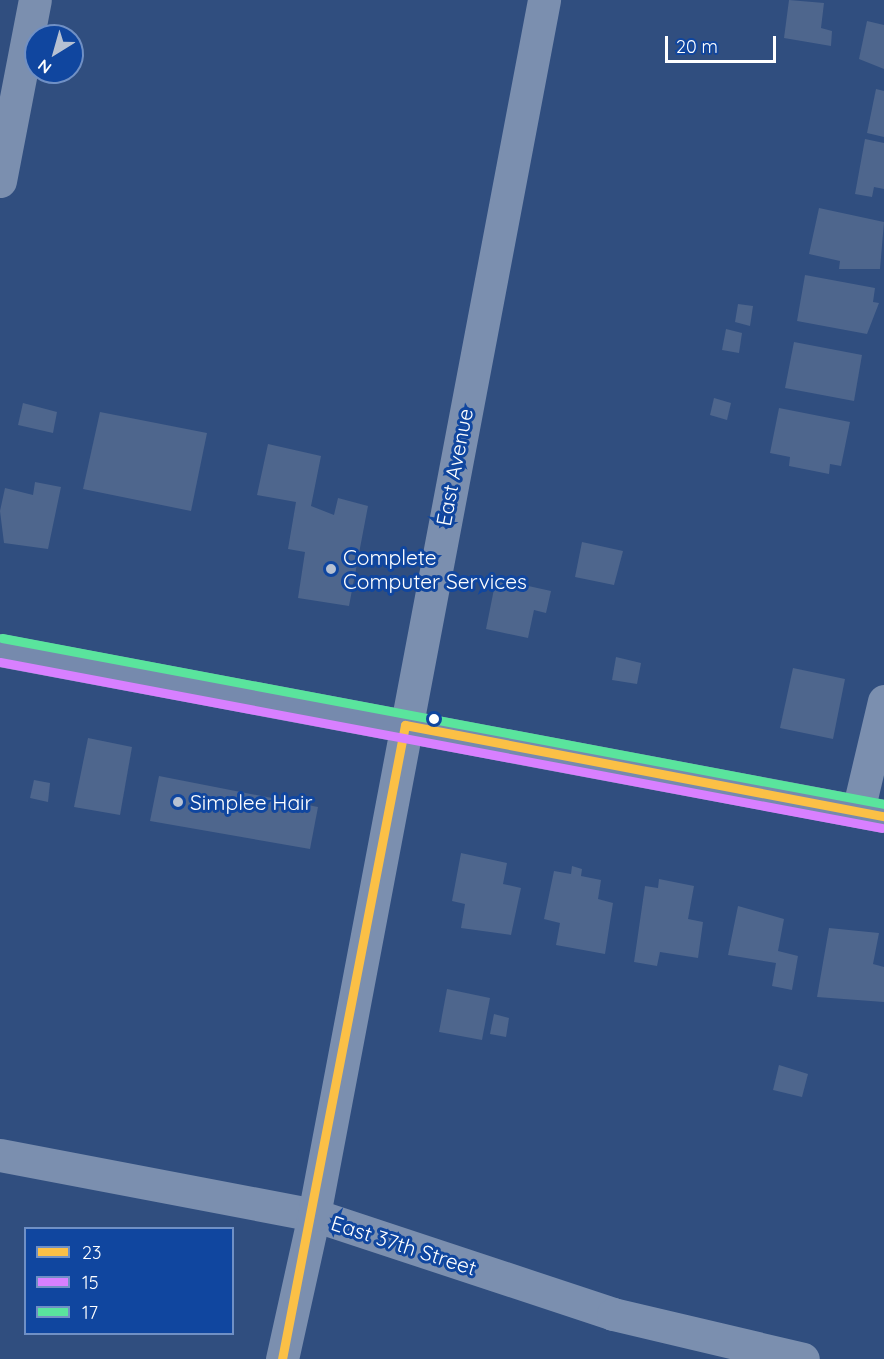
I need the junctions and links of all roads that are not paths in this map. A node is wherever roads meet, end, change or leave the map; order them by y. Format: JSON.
{"nodes":[{"id":1,"x":35,"y":0,"type":"edge"},
{"id":2,"x":544,"y":0,"type":"edge"},
{"id":3,"x":0,"y":182,"type":"edge"},
{"id":4,"x":0,"y":650,"type":"edge"},
{"id":5,"x":884,"y":702,"type":"edge"},
{"id":6,"x":405,"y":725,"type":"junction"},
{"id":7,"x":871,"y":813,"type":"edge"},
{"id":8,"x":0,"y":1155,"type":"edge"},
{"id":9,"x":314,"y":1215,"type":"junction"},
{"id":10,"x":282,"y":1359,"type":"edge"},
{"id":11,"x":802,"y":1359,"type":"edge"}],
"edges":[{"from":1,"to":3,"type":"street"},
{"from":2,"to":6,"type":"street","name":"East Avenue"},
{"from":4,"to":6,"type":"main road"},
{"from":5,"to":7,"type":"street"},
{"from":6,"to":7,"type":"main road"},
{"from":6,"to":9,"type":"street","name":"East Avenue"},
{"from":8,"to":9,"type":"street","name":"East 37th Street"},
{"from":9,"to":10,"type":"street","name":"East Avenue"},
{"from":9,"to":11,"type":"street","name":"East 37th Street"}]}
